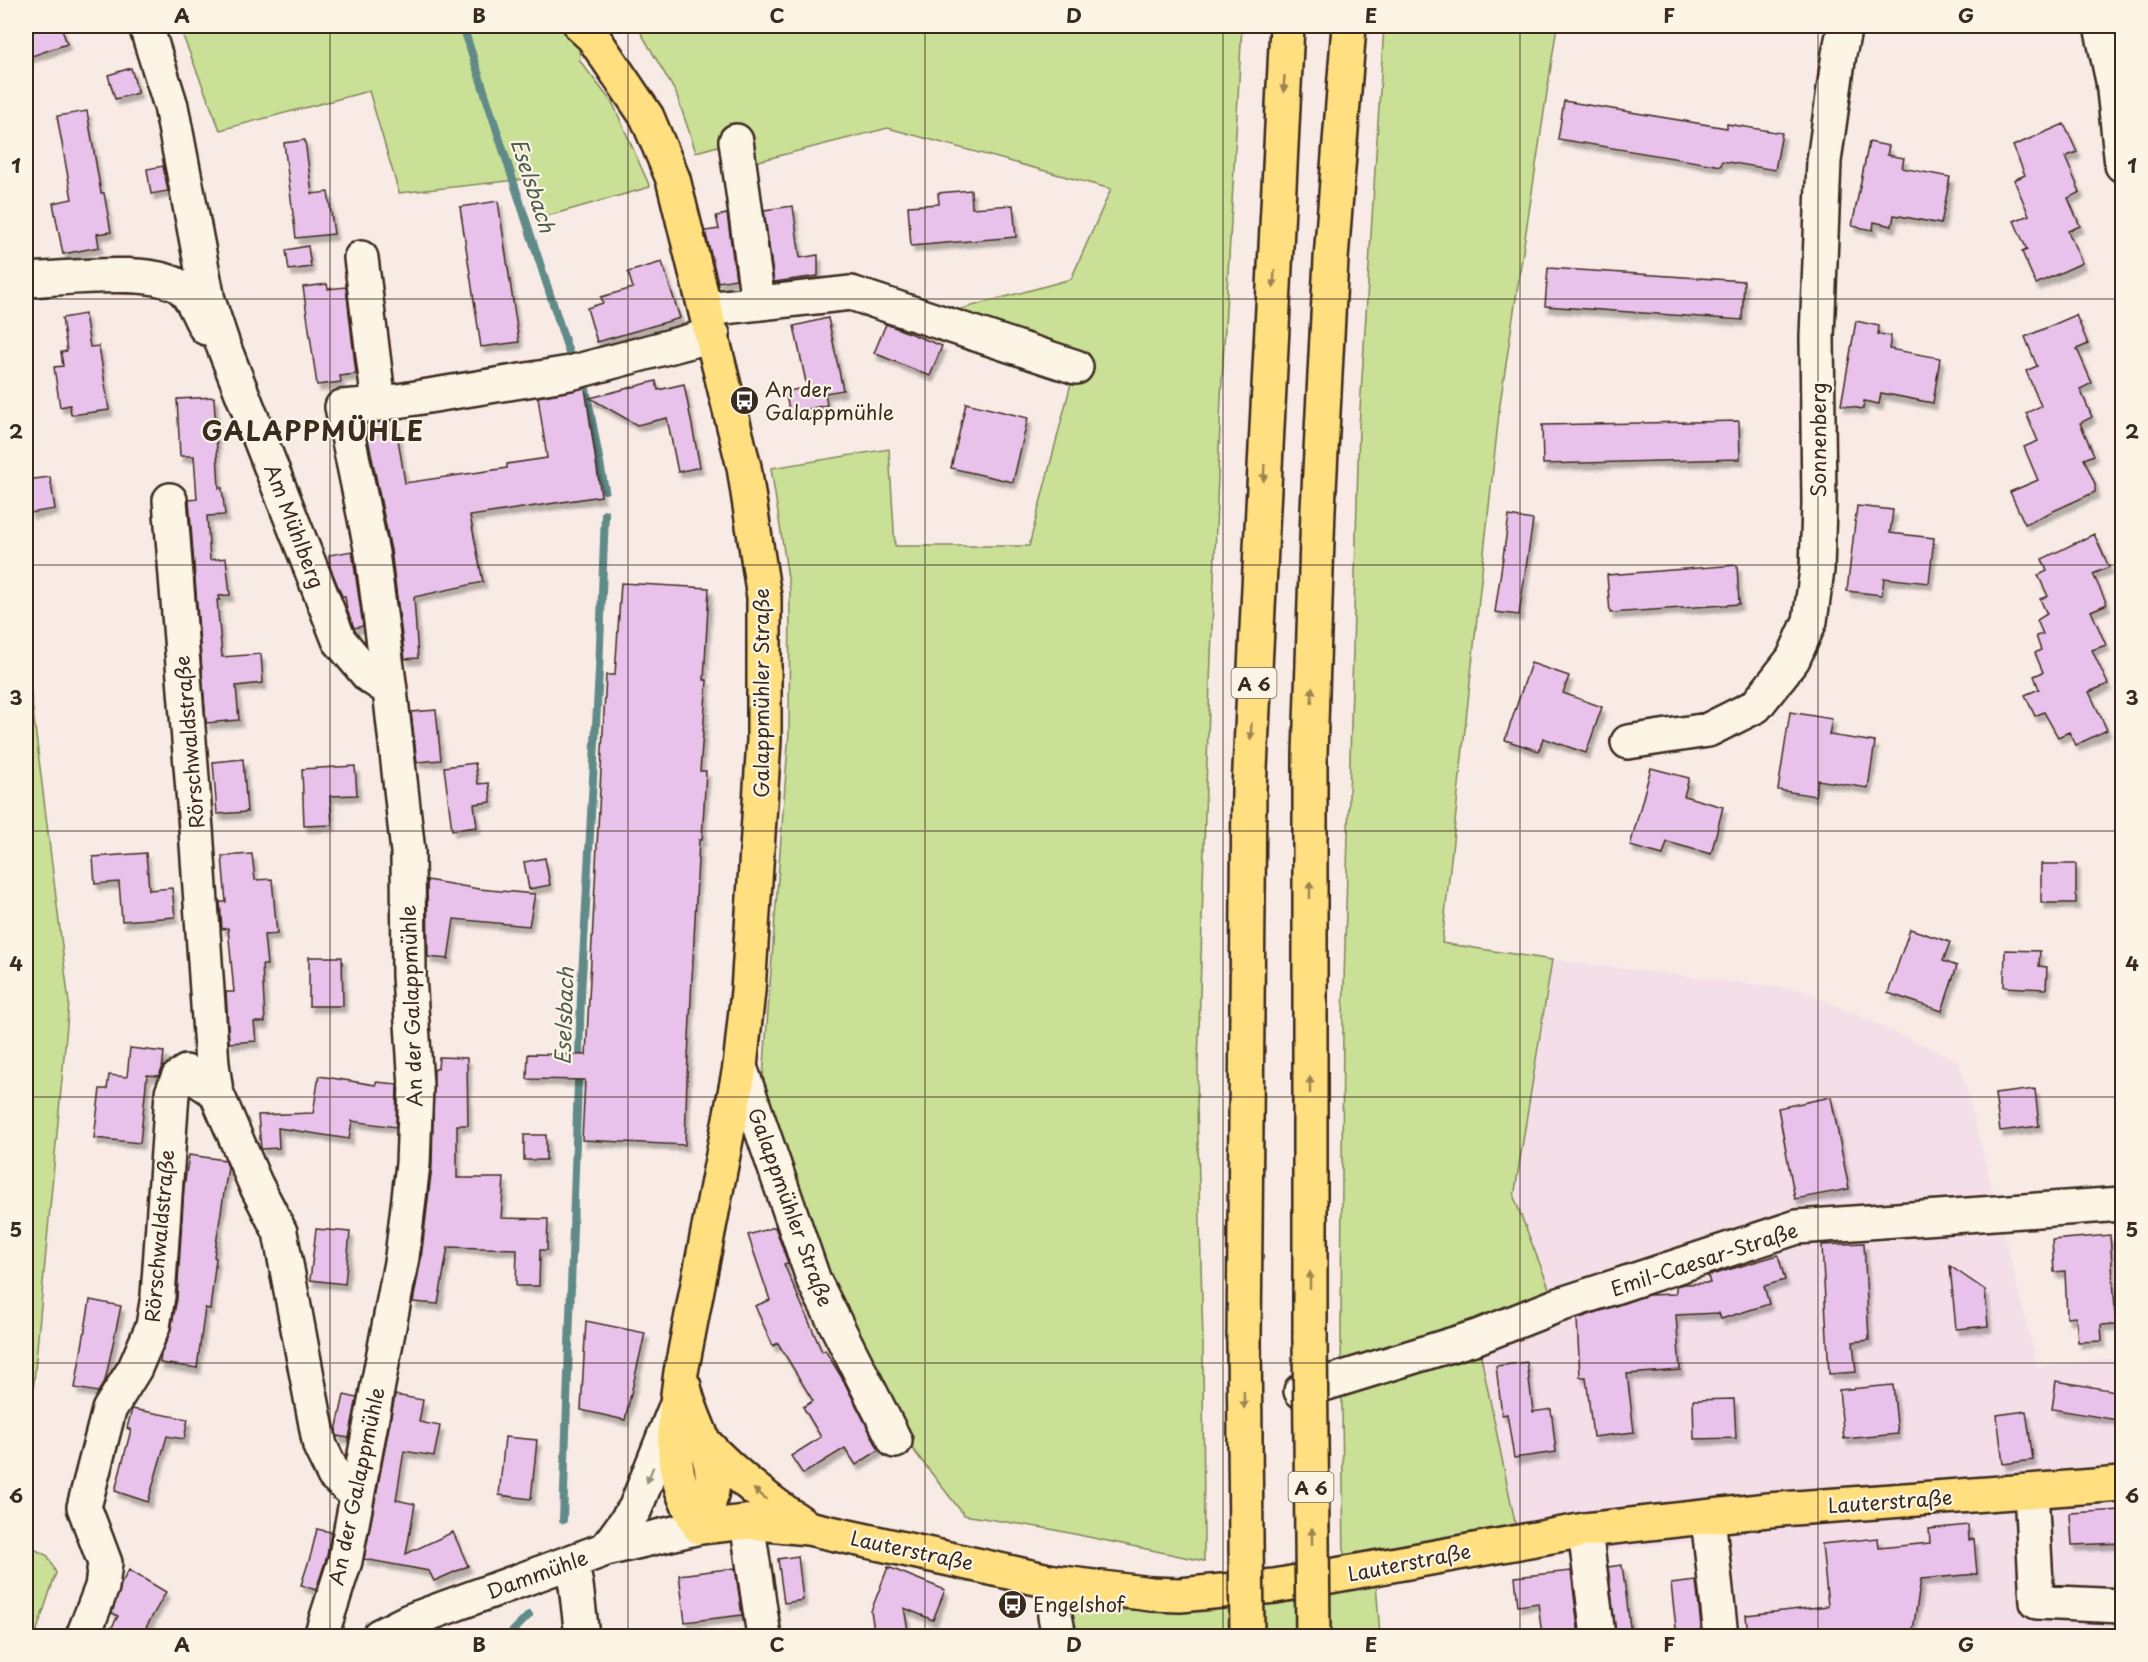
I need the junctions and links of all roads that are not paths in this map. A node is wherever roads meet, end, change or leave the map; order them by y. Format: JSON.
{"nodes":[{"id":1,"x":146,"y":26,"type":"edge"},
{"id":2,"x":1287,"y":26,"type":"edge"},
{"id":3,"x":1349,"y":26,"type":"edge"},
{"id":4,"x":1845,"y":26,"type":"edge"},
{"id":5,"x":2101,"y":26,"type":"edge"},
{"id":6,"x":590,"y":29,"type":"edge"},
{"id":7,"x":736,"y":141,"type":"dead end"},
{"id":8,"x":2122,"y":165,"type":"edge"},
{"id":9,"x":361,"y":258,"type":"dead end"},
{"id":10,"x":26,"y":280,"type":"edge"},
{"id":11,"x":758,"y":302,"type":"junction"},
{"id":12,"x":710,"y":322,"type":"junction"},
{"id":13,"x":223,"y":345,"type":"junction"},
{"id":14,"x":1076,"y":368,"type":"dead end"},
{"id":15,"x":379,"y":404,"type":"junction"},
{"id":16,"x":170,"y":500,"type":"dead end"},
{"id":17,"x":390,"y":690,"type":"junction"},
{"id":18,"x":1628,"y":742,"type":"dead end"},
{"id":19,"x":740,"y":1067,"type":"junction"},
{"id":20,"x":216,"y":1092,"type":"junction"},
{"id":21,"x":2122,"y":1204,"type":"edge"},
{"id":22,"x":679,"y":1386,"type":"junction"},
{"id":23,"x":1301,"y":1391,"type":"dead end"},
{"id":24,"x":702,"y":1441,"type":"junction"},
{"id":25,"x":895,"y":1441,"type":"dead end"},
{"id":26,"x":2122,"y":1484,"type":"edge"},
{"id":27,"x":2031,"y":1491,"type":"junction"},
{"id":28,"x":357,"y":1495,"type":"junction"},
{"id":29,"x":1708,"y":1516,"type":"junction"},
{"id":30,"x":747,"y":1522,"type":"junction"},
{"id":31,"x":700,"y":1527,"type":"junction"},
{"id":32,"x":808,"y":1528,"type":"junction"},
{"id":33,"x":1585,"y":1530,"type":"junction"},
{"id":34,"x":606,"y":1549,"type":"junction"},
{"id":35,"x":571,"y":1562,"type":"junction"},
{"id":36,"x":1054,"y":1582,"type":"junction"},
{"id":37,"x":2122,"y":1606,"type":"edge"},
{"id":38,"x":577,"y":1633,"type":"edge"},
{"id":39,"x":83,"y":1636,"type":"edge"},
{"id":40,"x":321,"y":1636,"type":"edge"},
{"id":41,"x":379,"y":1636,"type":"edge"},
{"id":42,"x":764,"y":1636,"type":"edge"},
{"id":43,"x":1059,"y":1636,"type":"edge"},
{"id":44,"x":1247,"y":1636,"type":"edge"},
{"id":45,"x":1312,"y":1636,"type":"edge"},
{"id":46,"x":1598,"y":1636,"type":"edge"},
{"id":47,"x":1721,"y":1636,"type":"edge"}],
"edges":[{"from":1,"to":13,"type":"street","name":"Am Mühlberg"},
{"from":2,"to":44,"type":"main road","number":"A 6","one_way":true,"bridge":true},
{"from":45,"to":3,"type":"main road","number":"A 6","one_way":true,"bridge":true},
{"from":4,"to":18,"type":"street","name":"Sonnenberg"},
{"from":5,"to":8,"type":"street"},
{"from":6,"to":12,"type":"main road","name":"Galappmühler Straße"},
{"from":7,"to":11,"type":"street"},
{"from":9,"to":15,"type":"street"},
{"from":10,"to":13,"type":"street","name":"Am Mühlberg"},
{"from":11,"to":12,"type":"street","name":"An der Galappmühle"},
{"from":11,"to":14,"type":"street","name":"An der Galappmühle"},
{"from":12,"to":15,"type":"street","name":"An der Galappmühle"},
{"from":12,"to":19,"type":"main road","name":"Galappmühler Straße"},
{"from":13,"to":17,"type":"street","name":"Am Mühlberg"},
{"from":15,"to":17,"type":"street","name":"An der Galappmühle"},
{"from":16,"to":20,"type":"street","name":"Rörschwaldstraße"},
{"from":17,"to":28,"type":"street","name":"An der Galappmühle"},
{"from":19,"to":22,"type":"main road","name":"Galappmühler Straße"},
{"from":19,"to":25,"type":"street","name":"Galappmühler Straße"},
{"from":20,"to":28,"type":"street","name":"Rörschwaldstraße"},
{"from":20,"to":39,"type":"street","name":"Rörschwaldstraße"},
{"from":21,"to":23,"type":"street","name":"Emil-Caesar-Straße"},
{"from":22,"to":24,"type":"main road","name":"Galappmühler Straße"},
{"from":22,"to":31,"type":"main road","name":"Galappmühler Straße"},
{"from":22,"to":34,"type":"street","one_way":true},
{"from":24,"to":31,"type":"main road","name":"Galappmühler Straße"},
{"from":32,"to":24,"type":"main road","one_way":true},
{"from":26,"to":27,"type":"main road","name":"Lauterstraße"},
{"from":27,"to":29,"type":"main road","name":"Lauterstraße"},
{"from":27,"to":37,"type":"street"},
{"from":28,"to":40,"type":"street","name":"An der Galappmühle"},
{"from":29,"to":33,"type":"main road","name":"Lauterstraße"},
{"from":29,"to":47,"type":"street"},
{"from":30,"to":31,"type":"main road","name":"Lauterstraße"},
{"from":30,"to":32,"type":"main road","name":"Lauterstraße"},
{"from":30,"to":42,"type":"street"},
{"from":31,"to":34,"type":"street","name":"Dammühle"},
{"from":32,"to":36,"type":"main road","name":"Lauterstraße"},
{"from":33,"to":36,"type":"main road","name":"Lauterstraße"},
{"from":33,"to":46,"type":"street"},
{"from":34,"to":35,"type":"street","name":"Dammühle"},
{"from":35,"to":38,"type":"street"},
{"from":35,"to":41,"type":"street","name":"Dammühle"},
{"from":36,"to":43,"type":"street"}]}
